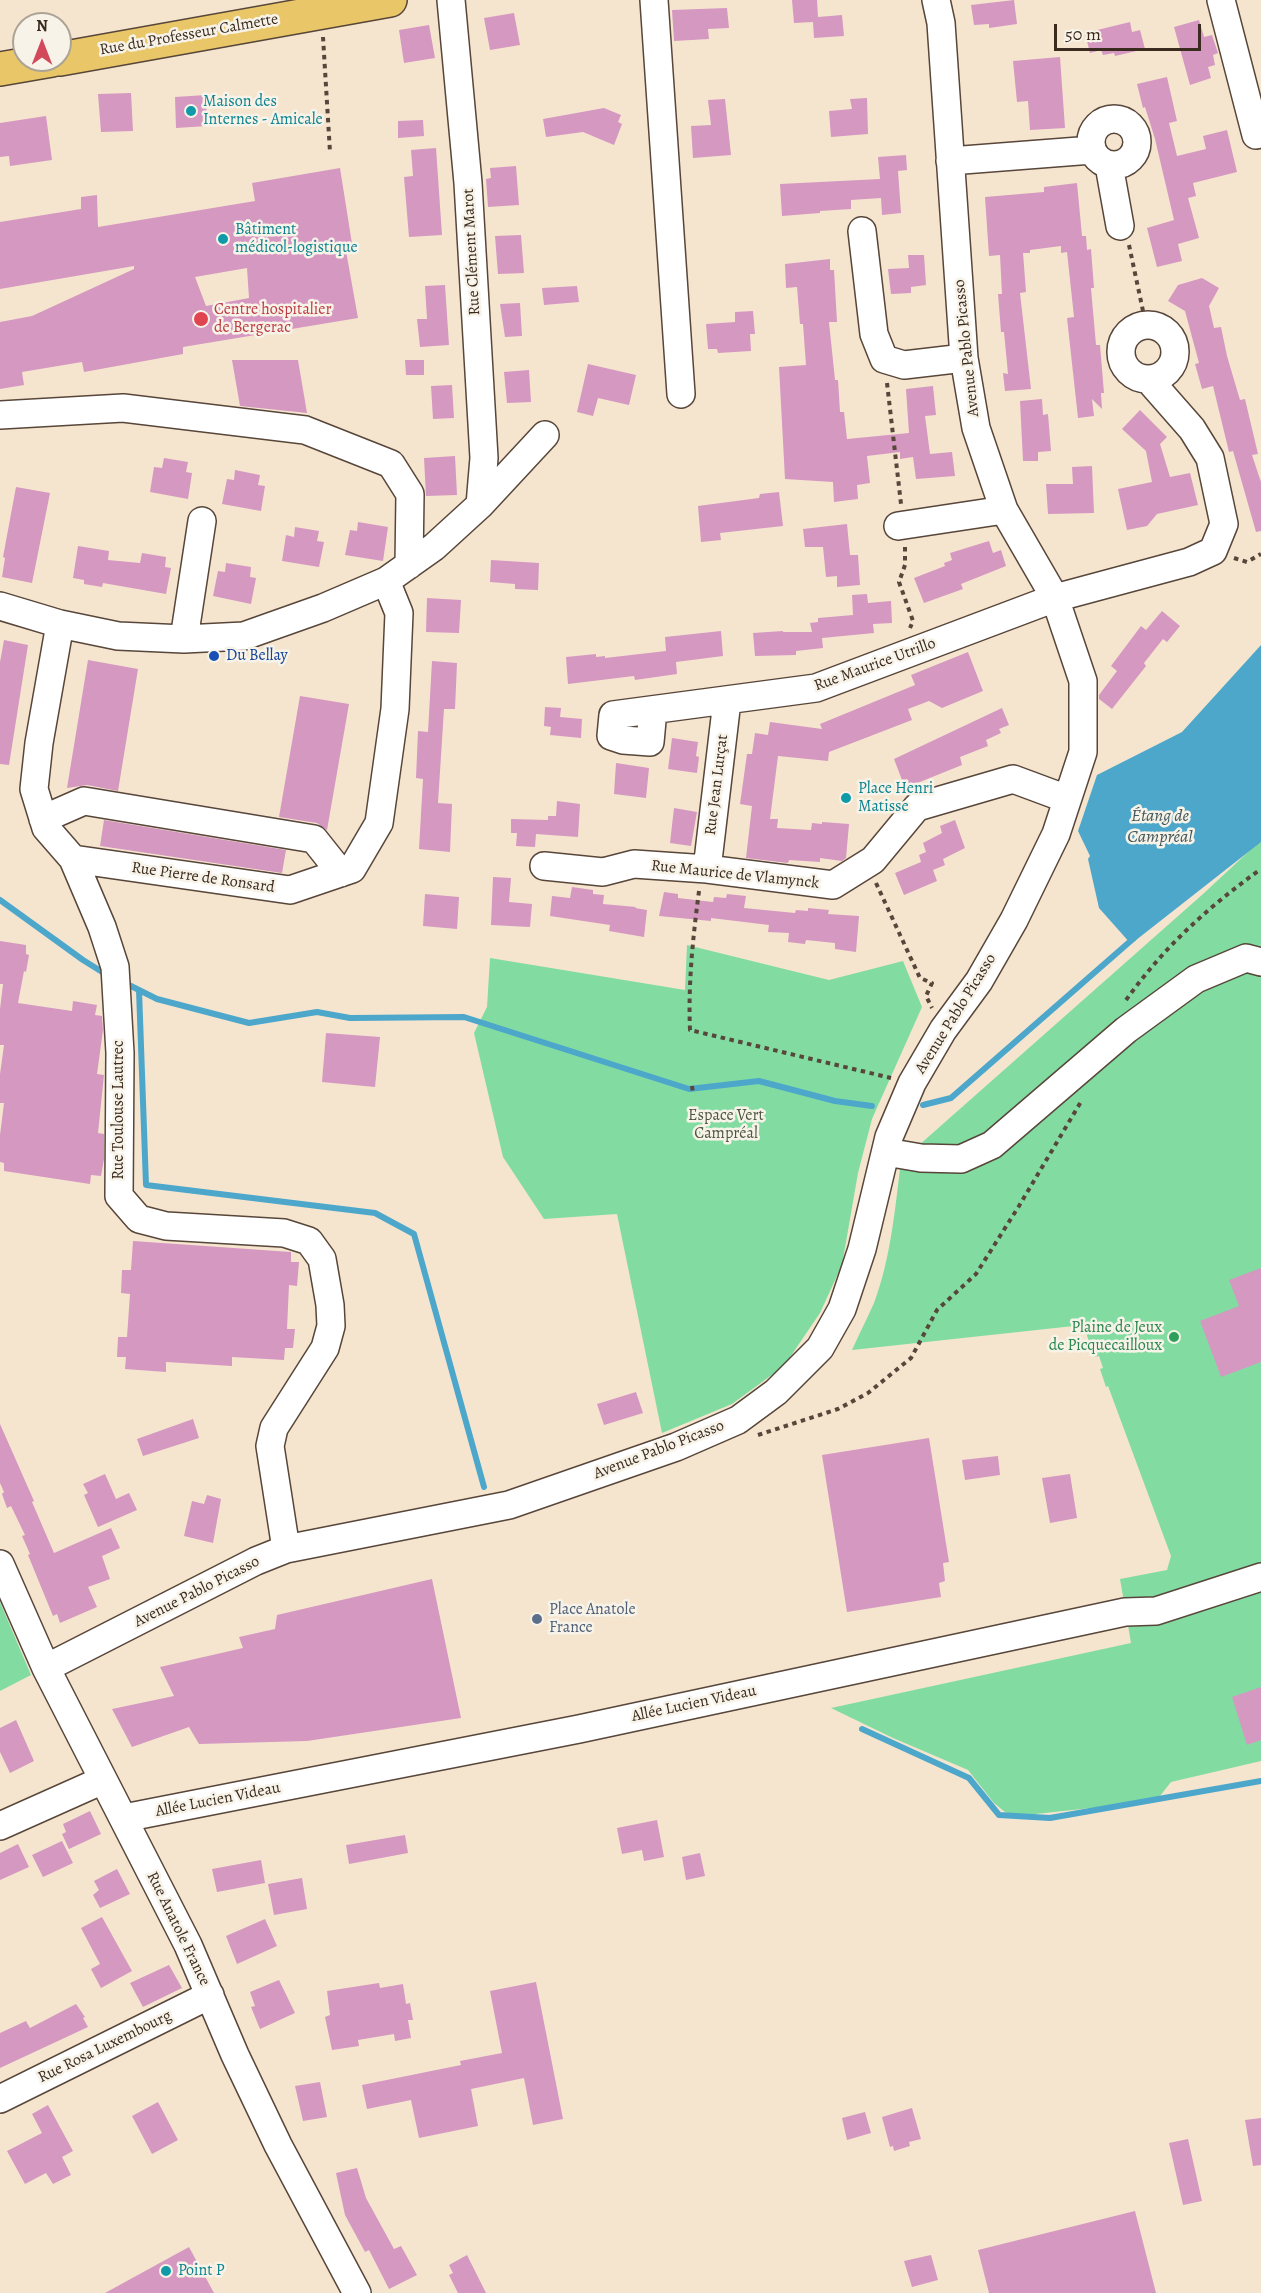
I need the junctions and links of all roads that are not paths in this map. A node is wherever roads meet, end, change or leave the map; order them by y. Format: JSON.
{"nodes":[{"id":1,"x":390,"y":0,"type":"edge"},
{"id":2,"x":452,"y":0,"type":"edge"},
{"id":3,"x":654,"y":0,"type":"edge"},
{"id":4,"x":936,"y":0,"type":"edge"},
{"id":5,"x":1221,"y":0,"type":"edge"},
{"id":6,"x":72,"y":57,"type":"edge"},
{"id":7,"x":1256,"y":135,"type":"dead end"},
{"id":8,"x":951,"y":161,"type":"junction"},
{"id":9,"x":1120,"y":226,"type":"road end"},
{"id":10,"x":862,"y":231,"type":"dead end"},
{"id":11,"x":964,"y":358,"type":"junction"},
{"id":12,"x":1149,"y":380,"type":"junction"},
{"id":13,"x":681,"y":394,"type":"dead end"},
{"id":14,"x":0,"y":415,"type":"edge"},
{"id":15,"x":545,"y":435,"type":"dead end"},
{"id":16,"x":480,"y":505,"type":"junction"},
{"id":17,"x":1004,"y":510,"type":"junction"},
{"id":18,"x":202,"y":521,"type":"dead end"},
{"id":19,"x":901,"y":526,"type":"road end"},
{"id":20,"x":409,"y":565,"type":"junction"},
{"id":21,"x":386,"y":581,"type":"junction"},
{"id":22,"x":1056,"y":598,"type":"junction"},
{"id":23,"x":0,"y":606,"type":"edge"},
{"id":24,"x":60,"y":624,"type":"junction"},
{"id":25,"x":184,"y":639,"type":"junction"},
{"id":26,"x":727,"y":701,"type":"junction"},
{"id":27,"x":653,"y":710,"type":"dead end"},
{"id":28,"x":1067,"y":799,"type":"junction"},
{"id":29,"x":43,"y":819,"type":"junction"},
{"id":30,"x":73,"y":859,"type":"junction"},
{"id":31,"x":543,"y":866,"type":"dead end"},
{"id":32,"x":704,"y":869,"type":"junction"},
{"id":33,"x":341,"y":873,"type":"junction"},
{"id":34,"x":1261,"y":962,"type":"edge"},
{"id":35,"x":886,"y":1152,"type":"junction"},
{"id":36,"x":286,"y":1549,"type":"junction"},
{"id":37,"x":0,"y":1564,"type":"edge"},
{"id":38,"x":1261,"y":1577,"type":"edge"},
{"id":39,"x":46,"y":1668,"type":"junction"},
{"id":40,"x":103,"y":1780,"type":"junction"},
{"id":41,"x":124,"y":1818,"type":"junction"},
{"id":42,"x":0,"y":1826,"type":"edge"},
{"id":43,"x":210,"y":1995,"type":"junction"},
{"id":44,"x":0,"y":2099,"type":"edge"},
{"id":45,"x":357,"y":2293,"type":"edge"}],
"edges":[{"from":1,"to":6,"type":"main road","name":"Rue du Professeur Calmette"},
{"from":2,"to":16,"type":"street","name":"Rue Clément Marot"},
{"from":3,"to":13,"type":"street"},
{"from":4,"to":8,"type":"street","name":"Avenue Pablo Picasso"},
{"from":5,"to":7,"type":"street"},
{"from":8,"to":9,"type":"street"},
{"from":8,"to":11,"type":"street","name":"Avenue Pablo Picasso"},
{"from":10,"to":11,"type":"street"},
{"from":11,"to":17,"type":"street","name":"Avenue Pablo Picasso"},
{"from":12,"to":12,"type":"street"},
{"from":12,"to":22,"type":"street","name":"Rue Maurice Utrillo"},
{"from":14,"to":20,"type":"street"},
{"from":15,"to":16,"type":"street"},
{"from":16,"to":20,"type":"street"},
{"from":17,"to":19,"type":"street"},
{"from":17,"to":22,"type":"street","name":"Avenue Pablo Picasso"},
{"from":18,"to":25,"type":"street"},
{"from":20,"to":21,"type":"street"},
{"from":21,"to":25,"type":"street"},
{"from":21,"to":33,"type":"street","name":"Rue Pierre de Ronsard"},
{"from":22,"to":26,"type":"street","name":"Rue Maurice Utrillo"},
{"from":22,"to":28,"type":"street","name":"Avenue Pablo Picasso"},
{"from":23,"to":24,"type":"street"},
{"from":24,"to":25,"type":"street"},
{"from":24,"to":29,"type":"street"},
{"from":26,"to":27,"type":"street","name":"Rue Maurice Utrillo"},
{"from":26,"to":32,"type":"street","name":"Rue Jean Lurçat"},
{"from":28,"to":32,"type":"street","name":"Rue Maurice de Vlamynck"},
{"from":28,"to":35,"type":"street","name":"Avenue Pablo Picasso"},
{"from":29,"to":30,"type":"street"},
{"from":29,"to":33,"type":"street"},
{"from":30,"to":33,"type":"street","name":"Rue Pierre de Ronsard"},
{"from":30,"to":36,"type":"street","name":"Rue Toulouse Lautrec"},
{"from":31,"to":32,"type":"street","name":"Rue Maurice de Vlamynck"},
{"from":34,"to":35,"type":"street"},
{"from":35,"to":36,"type":"street","name":"Avenue Pablo Picasso"},
{"from":36,"to":39,"type":"street","name":"Avenue Pablo Picasso"},
{"from":37,"to":39,"type":"street","name":"Rue Anatole France"},
{"from":38,"to":41,"type":"street","name":"Allée Lucien Videau"},
{"from":39,"to":40,"type":"street","name":"Rue Anatole France"},
{"from":40,"to":41,"type":"street","name":"Rue Anatole France"},
{"from":40,"to":42,"type":"street"},
{"from":41,"to":43,"type":"street","name":"Rue Anatole France"},
{"from":43,"to":44,"type":"street","name":"Rue Rosa Luxembourg"},
{"from":43,"to":45,"type":"street","name":"Rue Anatole France"}]}
